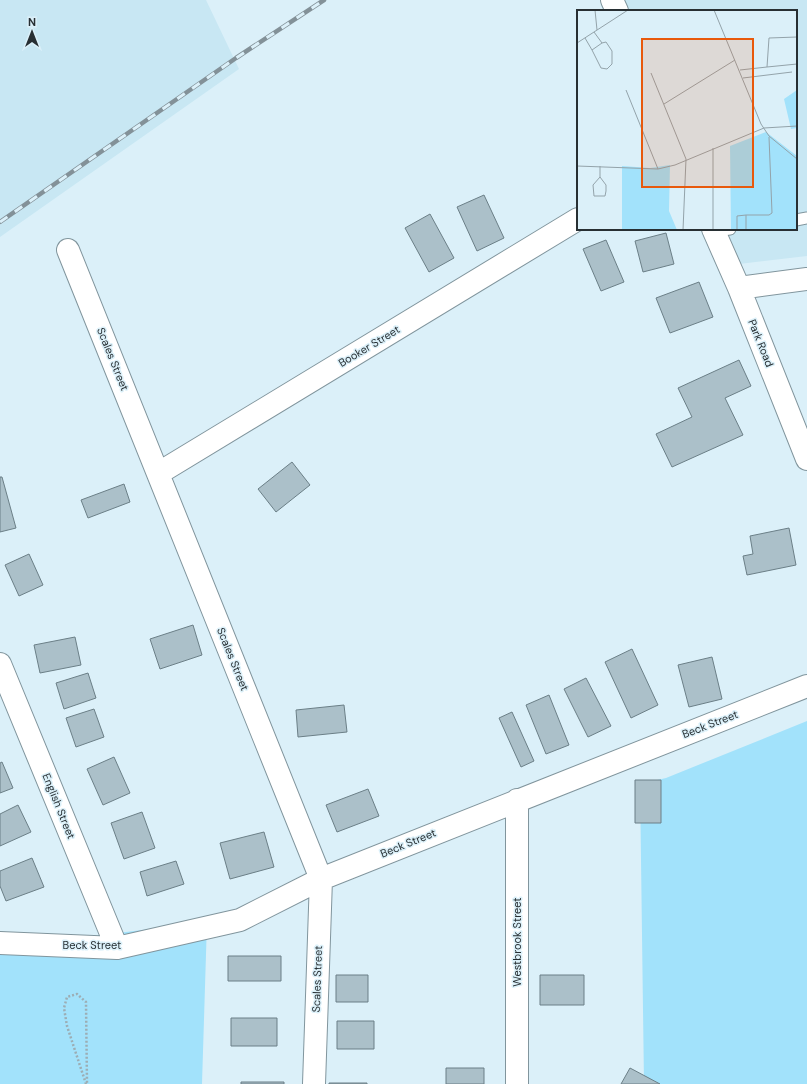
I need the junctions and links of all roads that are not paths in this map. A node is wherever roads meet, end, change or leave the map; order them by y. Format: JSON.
{"nodes":[{"id":1,"x":612,"y":0,"type":"edge"},
{"id":2,"x":617,"y":10,"type":"edge"},
{"id":3,"x":807,"y":218,"type":"edge"},
{"id":4,"x":577,"y":220,"type":"edge"},
{"id":5,"x":797,"y":220,"type":"edge"},
{"id":6,"x":719,"y":230,"type":"edge"},
{"id":7,"x":68,"y":250,"type":"dead end"},
{"id":8,"x":807,"y":279,"type":"edge"},
{"id":9,"x":739,"y":288,"type":"junction"},
{"id":10,"x":807,"y":459,"type":"edge"},
{"id":11,"x":159,"y":473,"type":"junction"},
{"id":12,"x":0,"y":664,"type":"edge"},
{"id":13,"x":807,"y":686,"type":"edge"},
{"id":14,"x":517,"y":800,"type":"junction"},
{"id":15,"x":321,"y":879,"type":"junction"},
{"id":16,"x":0,"y":943,"type":"edge"},
{"id":17,"x":117,"y":948,"type":"junction"},
{"id":18,"x":314,"y":1084,"type":"edge"},
{"id":19,"x":517,"y":1084,"type":"edge"}],
"edges":[{"from":1,"to":2,"type":"street"},
{"from":3,"to":5,"type":"lane"},
{"from":4,"to":11,"type":"street","name":"Booker Street"},
{"from":6,"to":9,"type":"street","name":"Park Road"},
{"from":7,"to":11,"type":"street","name":"Scales Street"},
{"from":8,"to":9,"type":"street"},
{"from":9,"to":10,"type":"street","name":"Park Road"},
{"from":11,"to":15,"type":"street","name":"Scales Street"},
{"from":12,"to":17,"type":"street","name":"English Street"},
{"from":13,"to":14,"type":"street","name":"Beck Street"},
{"from":14,"to":15,"type":"street","name":"Beck Street"},
{"from":14,"to":19,"type":"street","name":"Westbrook Street"},
{"from":15,"to":17,"type":"street","name":"Beck Street"},
{"from":15,"to":18,"type":"street","name":"Scales Street"},
{"from":16,"to":17,"type":"street","name":"Beck Street"}]}
